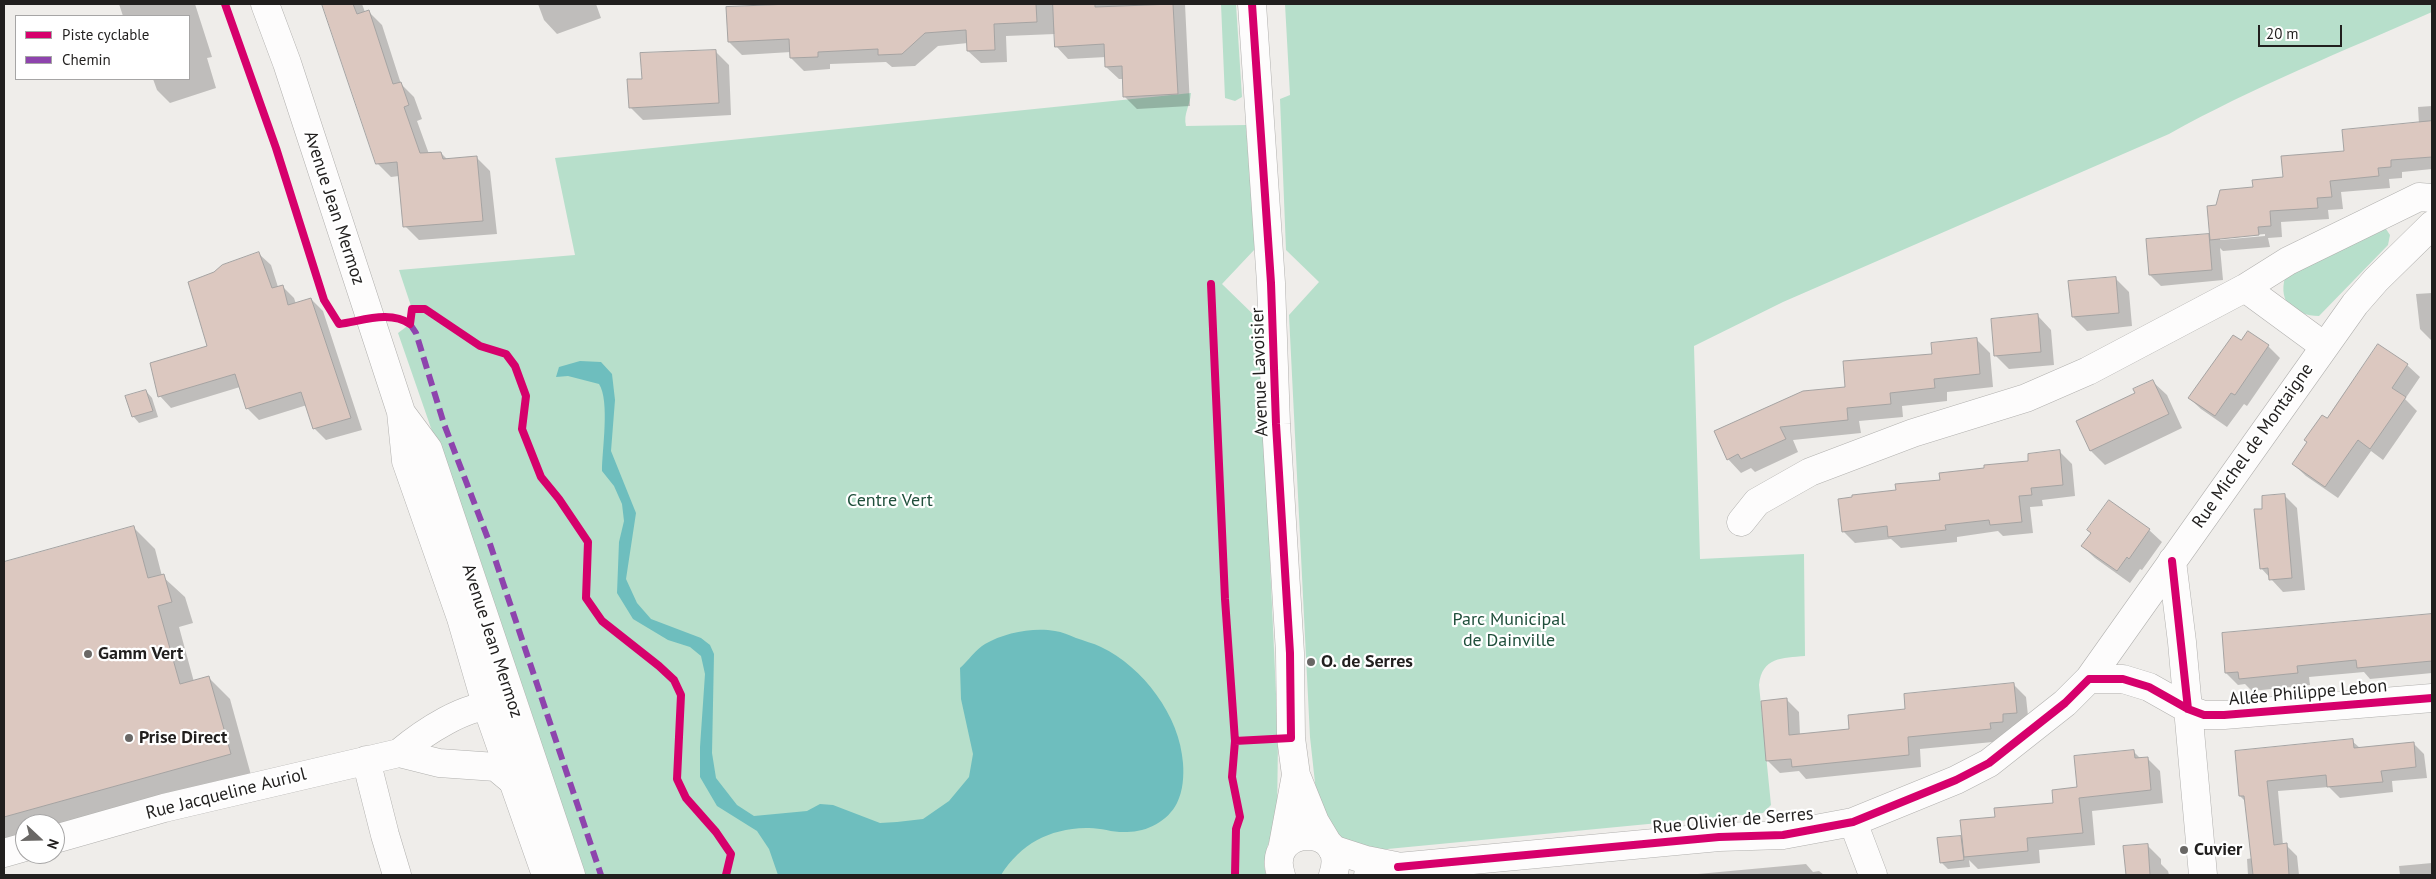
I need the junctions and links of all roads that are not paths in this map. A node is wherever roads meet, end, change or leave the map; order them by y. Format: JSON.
{"nodes":[{"id":1,"x":264,"y":4,"type":"edge"},
{"id":2,"x":1252,"y":4,"type":"edge"},
{"id":3,"x":2432,"y":198,"type":"edge"},
{"id":4,"x":2432,"y":225,"type":"edge"},
{"id":5,"x":2245,"y":288,"type":"junction"},
{"id":6,"x":2324,"y":346,"type":"junction"},
{"id":7,"x":401,"y":412,"type":"junction"},
{"id":8,"x":1741,"y":522,"type":"dead end"},
{"id":9,"x":2172,"y":561,"type":"junction"},
{"id":10,"x":2089,"y":679,"type":"junction"},
{"id":11,"x":2432,"y":698,"type":"edge"},
{"id":12,"x":486,"y":704,"type":"junction"},
{"id":13,"x":2188,"y":709,"type":"junction"},
{"id":14,"x":398,"y":753,"type":"junction"},
{"id":15,"x":366,"y":760,"type":"junction"},
{"id":16,"x":1296,"y":775,"type":"junction"},
{"id":17,"x":514,"y":782,"type":"junction"},
{"id":18,"x":546,"y":806,"type":"junction"},
{"id":19,"x":1853,"y":822,"type":"junction"},
{"id":20,"x":65,"y":836,"type":"edge"},
{"id":21,"x":1329,"y":845,"type":"junction"},
{"id":22,"x":1281,"y":863,"type":"edge"},
{"id":23,"x":1398,"y":867,"type":"junction"},
{"id":24,"x":397,"y":875,"type":"edge"},
{"id":25,"x":546,"y":875,"type":"edge"},
{"id":26,"x":571,"y":875,"type":"edge"},
{"id":27,"x":1333,"y":875,"type":"edge"},
{"id":28,"x":1368,"y":875,"type":"edge"},
{"id":29,"x":1873,"y":875,"type":"edge"},
{"id":30,"x":2203,"y":875,"type":"edge"}],
"edges":[{"from":1,"to":7,"type":"street","name":"Avenue Jean Mermoz"},
{"from":2,"to":16,"type":"street","name":"Avenue Lavoisier"},
{"from":3,"to":5,"type":"street"},
{"from":4,"to":6,"type":"street","name":"Rue Michel de Montaigne"},
{"from":5,"to":6,"type":"street"},
{"from":5,"to":8,"type":"street"},
{"from":6,"to":9,"type":"street","name":"Rue Michel de Montaigne"},
{"from":7,"to":12,"type":"street","name":"Avenue Jean Mermoz"},
{"from":7,"to":18,"type":"street","name":"Avenue Jean Mermoz"},
{"from":9,"to":10,"type":"street","name":"Rue Michel de Montaigne"},
{"from":9,"to":13,"type":"street"},
{"from":10,"to":13,"type":"street","name":"Allée Philippe Lebon"},
{"from":10,"to":19,"type":"street","name":"Rue Olivier de Serres"},
{"from":11,"to":13,"type":"street","name":"Allée Philippe Lebon"},
{"from":12,"to":14,"type":"street"},
{"from":12,"to":17,"type":"street","name":"Avenue Jean Mermoz"},
{"from":12,"to":18,"type":"street"},
{"from":13,"to":30,"type":"street"},
{"from":14,"to":15,"type":"street","name":"Rue Jacqueline Auriol"},
{"from":14,"to":17,"type":"street"},
{"from":15,"to":20,"type":"street","name":"Rue Jacqueline Auriol"},
{"from":15,"to":24,"type":"street"},
{"from":16,"to":21,"type":"street","name":"Avenue Lavoisier"},
{"from":16,"to":22,"type":"street","name":"Avenue Lavoisier"},
{"from":17,"to":25,"type":"street","name":"Avenue Jean Mermoz"},
{"from":18,"to":26,"type":"street","name":"Avenue Jean Mermoz"},
{"from":19,"to":23,"type":"street","name":"Rue Olivier de Serres"},
{"from":19,"to":29,"type":"street"},
{"from":21,"to":22,"type":"street","name":"Rue Olivier de Serres"},
{"from":21,"to":23,"type":"street","name":"Rue Olivier de Serres"},
{"from":21,"to":27,"type":"street"},
{"from":23,"to":28,"type":"street","name":"Rue Olivier de Serres"}]}
